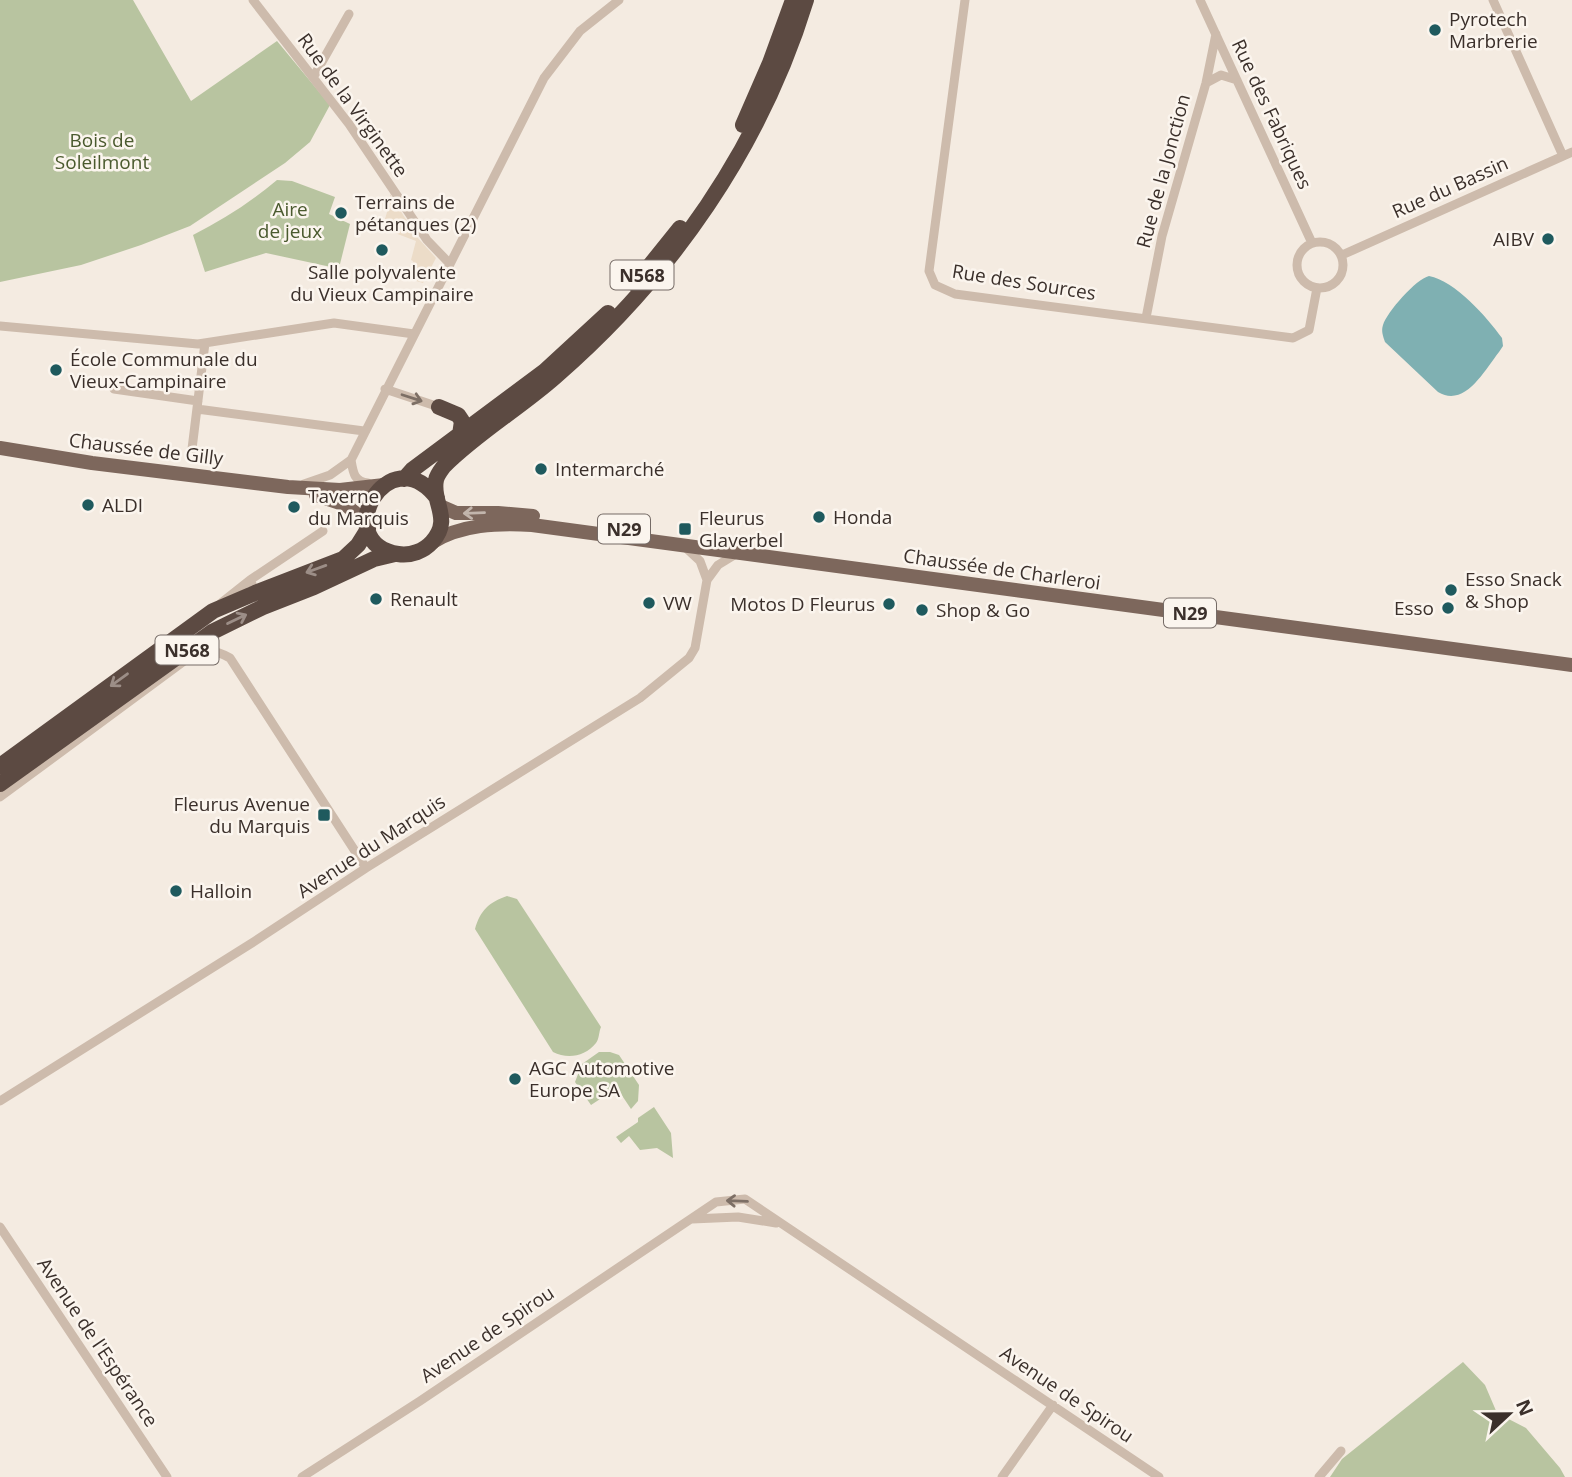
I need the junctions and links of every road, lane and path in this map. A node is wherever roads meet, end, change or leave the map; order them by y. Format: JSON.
{"nodes":[{"id":1,"x":253,"y":0,"type":"edge"},
{"id":2,"x":619,"y":0,"type":"edge"},
{"id":3,"x":793,"y":0,"type":"edge"},
{"id":4,"x":806,"y":0,"type":"edge"},
{"id":5,"x":965,"y":0,"type":"edge"},
{"id":6,"x":1200,"y":0,"type":"edge"},
{"id":7,"x":1493,"y":0,"type":"edge"},
{"id":8,"x":349,"y":14,"type":"dead end"},
{"id":9,"x":1216,"y":34,"type":"junction"},
{"id":10,"x":313,"y":76,"type":"junction"},
{"id":11,"x":1237,"y":80,"type":"junction"},
{"id":12,"x":1206,"y":83,"type":"junction"},
{"id":13,"x":1568,"y":154,"type":"edge"},
{"id":14,"x":1312,"y":243,"type":"junction"},
{"id":15,"x":1342,"y":255,"type":"junction"},
{"id":16,"x":450,"y":264,"type":"junction"},
{"id":17,"x":1317,"y":288,"type":"junction"},
{"id":18,"x":1146,"y":318,"type":"junction"},
{"id":19,"x":0,"y":326,"type":"edge"},
{"id":20,"x":414,"y":334,"type":"junction"},
{"id":21,"x":205,"y":343,"type":"junction"},
{"id":22,"x":114,"y":389,"type":"dead end"},
{"id":23,"x":385,"y":389,"type":"junction"},
{"id":24,"x":197,"y":405,"type":"junction"},
{"id":25,"x":439,"y":407,"type":"joint"},
{"id":26,"x":364,"y":431,"type":"junction"},
{"id":27,"x":460,"y":435,"type":"junction"},
{"id":28,"x":0,"y":448,"type":"edge"},
{"id":29,"x":191,"y":457,"type":"dead end"},
{"id":30,"x":351,"y":460,"type":"junction"},
{"id":31,"x":404,"y":479,"type":"junction"},
{"id":32,"x":384,"y":485,"type":"junction"},
{"id":33,"x":295,"y":487,"type":"junction"},
{"id":34,"x":438,"y":502,"type":"junction"},
{"id":35,"x":367,"y":526,"type":"junction"},
{"id":36,"x":323,"y":531,"type":"dead end"},
{"id":37,"x":431,"y":544,"type":"junction"},
{"id":38,"x":677,"y":544,"type":"junction"},
{"id":39,"x":741,"y":553,"type":"junction"},
{"id":40,"x":395,"y":554,"type":"junction"},
{"id":41,"x":809,"y":558,"type":"junction"},
{"id":42,"x":707,"y":580,"type":"junction"},
{"id":43,"x":253,"y":586,"type":"junction"},
{"id":44,"x":1339,"y":629,"type":"junction"},
{"id":45,"x":1572,"y":656,"type":"edge"},
{"id":46,"x":1572,"y":665,"type":"edge"},
{"id":47,"x":0,"y":766,"type":"edge"},
{"id":48,"x":0,"y":784,"type":"edge"},
{"id":49,"x":0,"y":797,"type":"edge"},
{"id":50,"x":366,"y":868,"type":"junction"},
{"id":51,"x":0,"y":1101,"type":"edge"},
{"id":52,"x":690,"y":1219,"type":"junction"},
{"id":53,"x":781,"y":1224,"type":"junction"},
{"id":54,"x":0,"y":1227,"type":"edge"},
{"id":55,"x":1053,"y":1405,"type":"junction"},
{"id":56,"x":1341,"y":1451,"type":"dead end"},
{"id":57,"x":167,"y":1477,"type":"edge"},
{"id":58,"x":302,"y":1477,"type":"edge"},
{"id":59,"x":1002,"y":1477,"type":"edge"},
{"id":60,"x":1159,"y":1477,"type":"edge"},
{"id":61,"x":1319,"y":1477,"type":"edge"}],
"edges":[{"from":1,"to":10,"type":"street","name":"Rue de la Virginette"},
{"from":2,"to":16,"type":"street"},
{"from":3,"to":27,"type":"highway","number":"N568"},
{"from":4,"to":34,"type":"highway","number":"N568"},
{"from":5,"to":18,"type":"street","name":"Rue des Sources"},
{"from":6,"to":9,"type":"street","name":"Rue des Fabriques"},
{"from":7,"to":13,"type":"street"},
{"from":8,"to":10,"type":"street"},
{"from":9,"to":11,"type":"street","name":"Rue des Fabriques"},
{"from":9,"to":12,"type":"street","name":"Rue de la Jonction"},
{"from":10,"to":16,"type":"street","name":"Rue de la Virginette"},
{"from":11,"to":12,"type":"street"},
{"from":11,"to":14,"type":"street","name":"Rue des Fabriques"},
{"from":12,"to":18,"type":"street","name":"Rue de la Jonction"},
{"from":13,"to":15,"type":"street","name":"Rue du Bassin"},
{"from":14,"to":15,"type":"street"},
{"from":14,"to":17,"type":"street"},
{"from":15,"to":17,"type":"street"},
{"from":16,"to":20,"type":"street"},
{"from":17,"to":18,"type":"street","name":"Rue des Sources"},
{"from":19,"to":21,"type":"street"},
{"from":20,"to":21,"type":"street"},
{"from":20,"to":23,"type":"street"},
{"from":21,"to":24,"type":"street"},
{"from":22,"to":24,"type":"street"},
{"from":23,"to":25,"type":"street","one_way":true},
{"from":23,"to":26,"type":"street"},
{"from":24,"to":26,"type":"street"},
{"from":24,"to":29,"type":"street"},
{"from":25,"to":27,"type":"highway"},
{"from":26,"to":30,"type":"street"},
{"from":27,"to":31,"type":"highway","number":"N568"},
{"from":28,"to":33,"type":"main road","name":"Chaussée de Gilly"},
{"from":30,"to":32,"type":"street"},
{"from":30,"to":33,"type":"street"},
{"from":31,"to":32,"type":"highway"},
{"from":31,"to":34,"type":"highway"},
{"from":32,"to":33,"type":"main road","name":"Chaussée de Gilly"},
{"from":32,"to":35,"type":"highway"},
{"from":33,"to":35,"type":"main road","name":"Chaussée de Gilly"},
{"from":34,"to":37,"type":"highway"},
{"from":41,"to":34,"type":"main road","name":"Chaussée de Charleroi","number":"N29","one_way":true},
{"from":35,"to":40,"type":"highway"},
{"from":35,"to":43,"type":"highway","number":"N568","one_way":true},
{"from":36,"to":43,"type":"street"},
{"from":37,"to":38,"type":"main road","name":"Chaussée de Charleroi","number":"N29"},
{"from":37,"to":40,"type":"highway"},
{"from":38,"to":39,"type":"main road","name":"Chaussée de Charleroi","number":"N29"},
{"from":38,"to":42,"type":"street"},
{"from":39,"to":41,"type":"main road","name":"Chaussée de Charleroi","number":"N29"},
{"from":39,"to":42,"type":"street"},
{"from":48,"to":40,"type":"highway","number":"N568","one_way":true},
{"from":41,"to":44,"type":"main road","name":"Chaussée de Charleroi","number":"N29"},
{"from":42,"to":50,"type":"street","name":"Avenue du Marquis"},
{"from":43,"to":47,"type":"highway","number":"N568","one_way":true},
{"from":44,"to":45,"type":"main road","name":"Chaussée de Charleroi","number":"N29"},
{"from":44,"to":46,"type":"main road","name":"Chaussée de Charleroi","number":"N29"},
{"from":49,"to":50,"type":"street"},
{"from":50,"to":51,"type":"street","name":"Avenue du Marquis"},
{"from":52,"to":53,"type":"street","name":"Avenue de Spirou"},
{"from":53,"to":52,"type":"street","name":"Avenue de Spirou","one_way":true},
{"from":52,"to":58,"type":"street","name":"Avenue de Spirou"},
{"from":53,"to":55,"type":"street","name":"Avenue de Spirou"},
{"from":54,"to":57,"type":"street","name":"Avenue de l'Espérance"},
{"from":55,"to":59,"type":"street"},
{"from":55,"to":60,"type":"street","name":"Avenue de Spirou"},
{"from":56,"to":61,"type":"street"}]}
